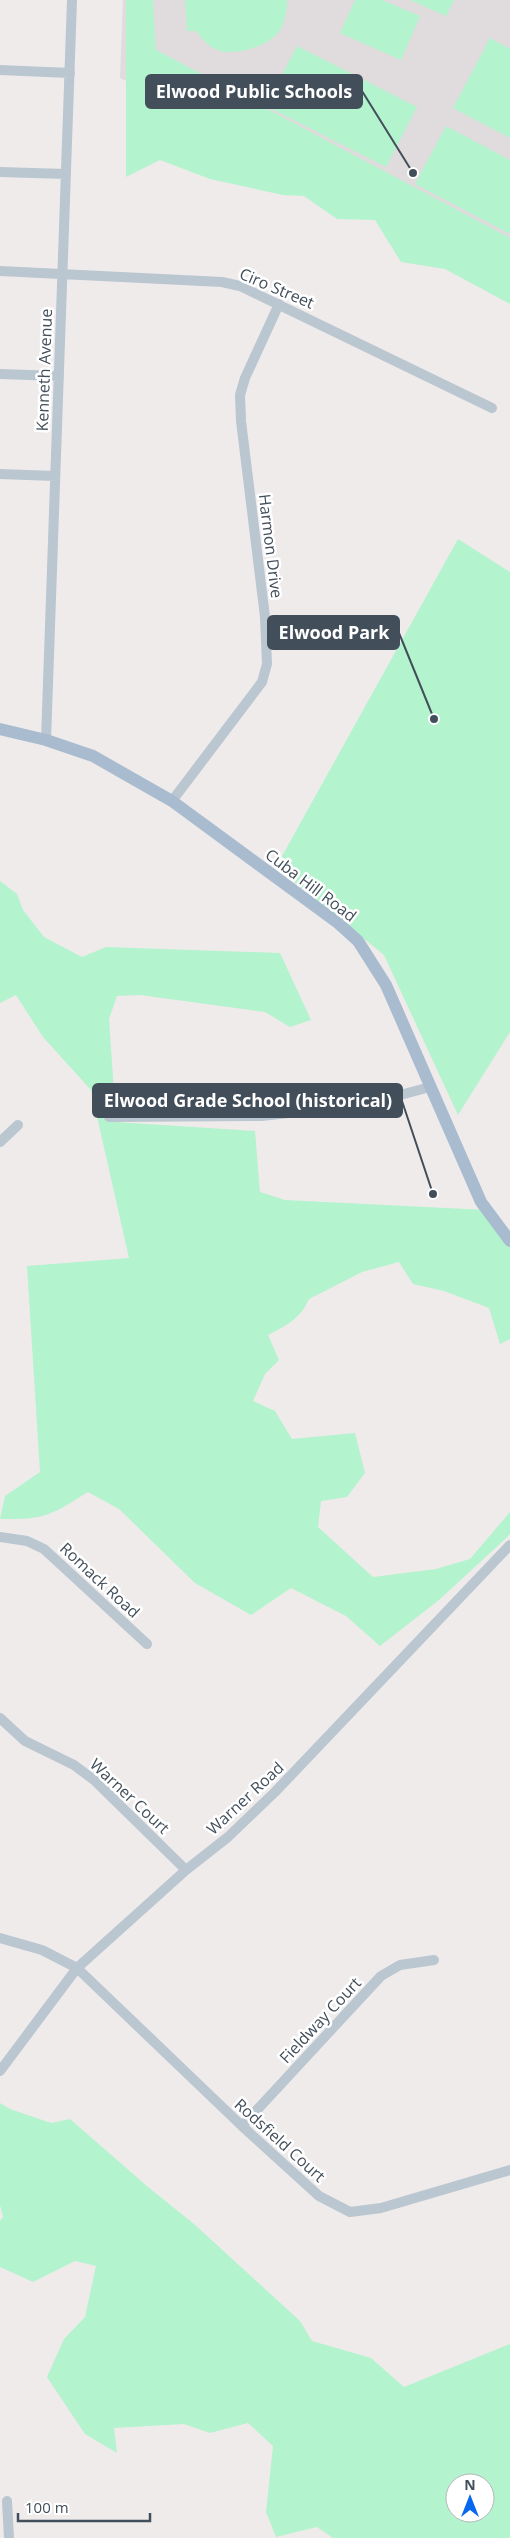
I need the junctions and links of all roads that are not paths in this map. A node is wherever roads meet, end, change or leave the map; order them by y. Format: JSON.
{"nodes":[{"id":1,"x":72,"y":0,"type":"edge"},
{"id":2,"x":0,"y":70,"type":"edge"},
{"id":3,"x":70,"y":73,"type":"junction"},
{"id":4,"x":0,"y":172,"type":"edge"},
{"id":5,"x":66,"y":174,"type":"junction"},
{"id":6,"x":0,"y":271,"type":"edge"},
{"id":7,"x":63,"y":274,"type":"junction"},
{"id":8,"x":279,"y":304,"type":"junction"},
{"id":9,"x":0,"y":374,"type":"edge"},
{"id":10,"x":59,"y":376,"type":"junction"},
{"id":11,"x":492,"y":408,"type":"dead end"},
{"id":12,"x":0,"y":474,"type":"edge"},
{"id":13,"x":55,"y":476,"type":"junction"},
{"id":14,"x":0,"y":729,"type":"edge"},
{"id":15,"x":46,"y":740,"type":"junction"},
{"id":16,"x":172,"y":801,"type":"junction"},
{"id":17,"x":430,"y":1087,"type":"junction"},
{"id":18,"x":109,"y":1117,"type":"dead end"},
{"id":19,"x":18,"y":1125,"type":"dead end"},
{"id":20,"x":0,"y":1142,"type":"edge"},
{"id":21,"x":510,"y":1241,"type":"edge"},
{"id":22,"x":0,"y":1537,"type":"edge"},
{"id":23,"x":510,"y":1545,"type":"edge"},
{"id":24,"x":147,"y":1644,"type":"dead end"},
{"id":25,"x":0,"y":1718,"type":"edge"},
{"id":26,"x":186,"y":1870,"type":"junction"},
{"id":27,"x":0,"y":1938,"type":"edge"},
{"id":28,"x":434,"y":1960,"type":"dead end"},
{"id":29,"x":77,"y":1968,"type":"junction"},
{"id":30,"x":0,"y":2071,"type":"edge"},
{"id":31,"x":242,"y":2126,"type":"junction"},
{"id":32,"x":510,"y":2170,"type":"edge"},
{"id":33,"x":7,"y":2501,"type":"dead end"},
{"id":34,"x":10,"y":2538,"type":"edge"}],
"edges":[{"from":1,"to":3,"type":"street","name":"Kenneth Avenue"},
{"from":2,"to":3,"type":"street"},
{"from":3,"to":5,"type":"street","name":"Kenneth Avenue"},
{"from":4,"to":5,"type":"street"},
{"from":5,"to":7,"type":"street","name":"Kenneth Avenue"},
{"from":6,"to":7,"type":"street","name":"Ciro Street"},
{"from":7,"to":8,"type":"street","name":"Ciro Street"},
{"from":7,"to":10,"type":"street","name":"Kenneth Avenue"},
{"from":8,"to":11,"type":"street","name":"Ciro Street"},
{"from":8,"to":16,"type":"street","name":"Harmon Drive"},
{"from":9,"to":10,"type":"street"},
{"from":10,"to":13,"type":"street","name":"Kenneth Avenue"},
{"from":12,"to":13,"type":"street"},
{"from":13,"to":15,"type":"street","name":"Kenneth Avenue"},
{"from":14,"to":15,"type":"main road","name":"Cuba Hill Road"},
{"from":15,"to":16,"type":"main road","name":"Cuba Hill Road"},
{"from":16,"to":17,"type":"main road","name":"Cuba Hill Road"},
{"from":17,"to":18,"type":"street"},
{"from":17,"to":21,"type":"main road","name":"Cuba Hill Road"},
{"from":19,"to":20,"type":"street"},
{"from":22,"to":24,"type":"street","name":"Romack Road"},
{"from":23,"to":26,"type":"street","name":"Warner Road"},
{"from":25,"to":26,"type":"street","name":"Warner Court"},
{"from":26,"to":29,"type":"street","name":"Warner Road"},
{"from":27,"to":29,"type":"street","name":"Rodsfield Court"},
{"from":28,"to":31,"type":"street","name":"Fieldway Court"},
{"from":29,"to":30,"type":"street","name":"Warner Road"},
{"from":29,"to":31,"type":"street","name":"Rodsfield Court"},
{"from":31,"to":32,"type":"street","name":"Rodsfield Court"},
{"from":33,"to":34,"type":"street"}]}
